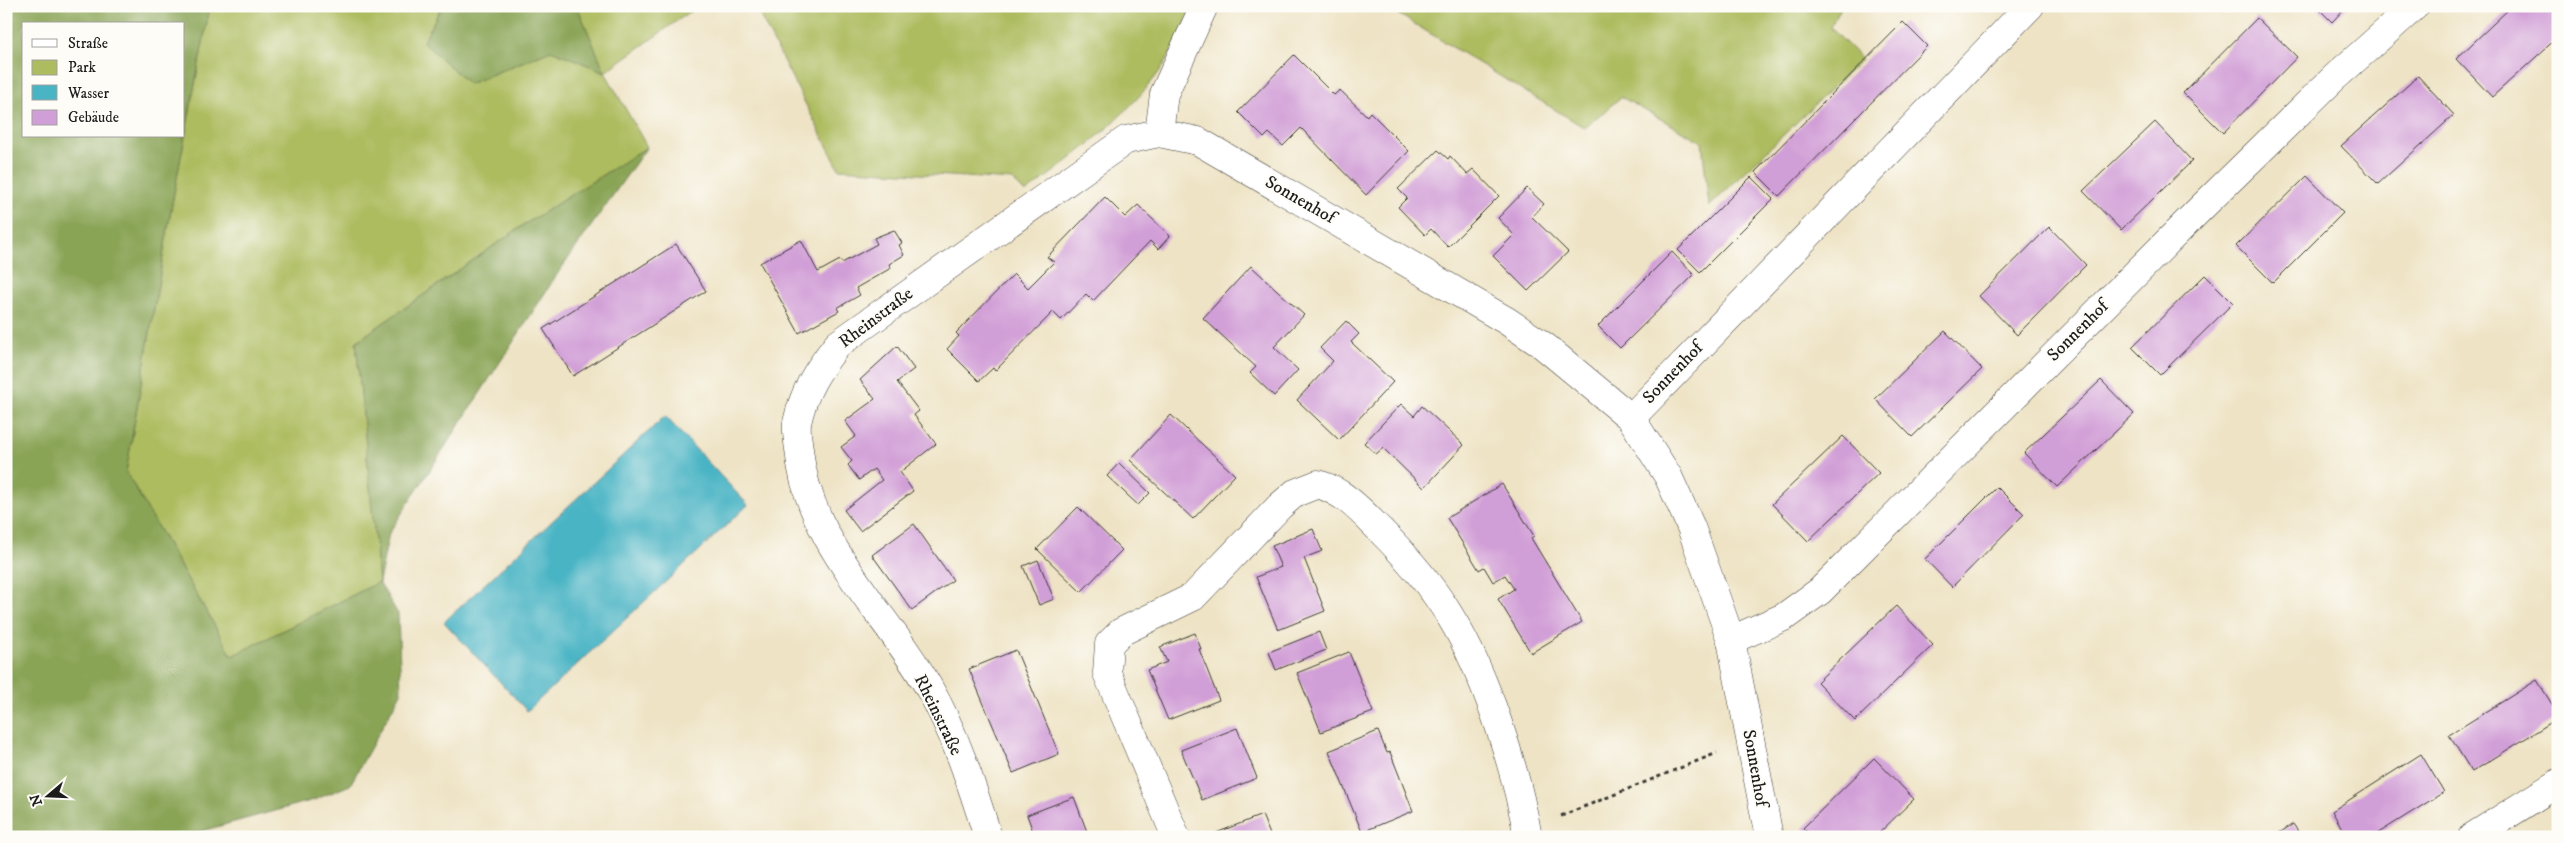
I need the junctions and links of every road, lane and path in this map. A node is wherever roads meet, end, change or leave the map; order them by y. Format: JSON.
{"nodes":[{"id":1,"x":1204,"y":6,"type":"edge"},
{"id":2,"x":2030,"y":6,"type":"edge"},
{"id":3,"x":2415,"y":6,"type":"edge"},
{"id":4,"x":1159,"y":133,"type":"junction"},
{"id":5,"x":1631,"y":418,"type":"junction"},
{"id":6,"x":1731,"y":640,"type":"junction"},
{"id":7,"x":1750,"y":740,"type":"junction"},
{"id":8,"x":2558,"y":783,"type":"edge"},
{"id":9,"x":1570,"y":812,"type":"dead end"},
{"id":10,"x":988,"y":837,"type":"edge"},
{"id":11,"x":1176,"y":837,"type":"edge"},
{"id":12,"x":1528,"y":837,"type":"edge"},
{"id":13,"x":1768,"y":837,"type":"edge"},
{"id":14,"x":2472,"y":837,"type":"edge"}],
"edges":[{"from":1,"to":4,"type":"street"},
{"from":2,"to":5,"type":"street","name":"Sonnenhof"},
{"from":3,"to":6,"type":"street","name":"Sonnenhof"},
{"from":4,"to":5,"type":"street","name":"Sonnenhof"},
{"from":4,"to":10,"type":"street","name":"Rheinstraße"},
{"from":5,"to":6,"type":"street","name":"Sonnenhof"},
{"from":6,"to":7,"type":"street","name":"Sonnenhof"},
{"from":7,"to":9,"type":"path"},
{"from":7,"to":13,"type":"street","name":"Sonnenhof"},
{"from":8,"to":14,"type":"street"},
{"from":11,"to":12,"type":"street"}]}
